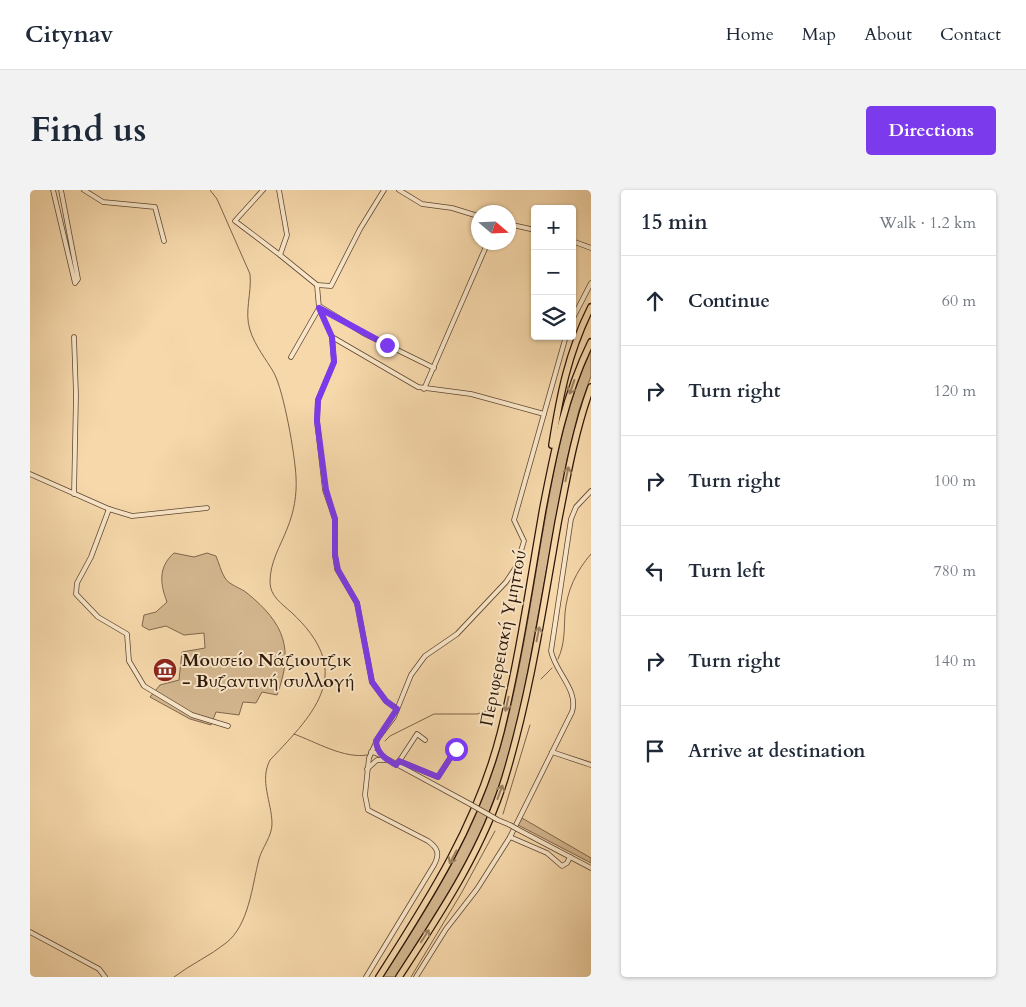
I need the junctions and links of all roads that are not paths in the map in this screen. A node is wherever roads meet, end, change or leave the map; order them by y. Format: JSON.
{"nodes":[{"id":1,"x":53,"y":190,"type":"edge"},
{"id":2,"x":60,"y":190,"type":"edge"},
{"id":3,"x":84,"y":190,"type":"edge"},
{"id":4,"x":263,"y":190,"type":"edge"},
{"id":5,"x":279,"y":190,"type":"edge"},
{"id":6,"x":384,"y":190,"type":"edge"},
{"id":7,"x":399,"y":190,"type":"edge"},
{"id":8,"x":471,"y":214,"type":"edge"},
{"id":9,"x":516,"y":226,"type":"edge"},
{"id":10,"x":531,"y":229,"type":"edge"},
{"id":11,"x":164,"y":241,"type":"dead end"},
{"id":12,"x":576,"y":242,"type":"edge"},
{"id":13,"x":591,"y":248,"type":"edge"},
{"id":14,"x":485,"y":250,"type":"edge"},
{"id":15,"x":280,"y":255,"type":"junction"},
{"id":16,"x":591,"y":282,"type":"edge"},
{"id":17,"x":317,"y":285,"type":"junction"},
{"id":18,"x":591,"y":307,"type":"edge"},
{"id":19,"x":319,"y":308,"type":"junction"},
{"id":20,"x":576,"y":312,"type":"edge"},
{"id":21,"x":74,"y":336,"type":"dead end"},
{"id":22,"x":332,"y":337,"type":"junction"},
{"id":23,"x":565,"y":340,"type":"edge"},
{"id":24,"x":591,"y":342,"type":"edge"},
{"id":25,"x":291,"y":358,"type":"dead end"},
{"id":26,"x":434,"y":368,"type":"junction"},
{"id":27,"x":591,"y":387,"type":"edge"},
{"id":28,"x":424,"y":389,"type":"junction"},
{"id":29,"x":544,"y":414,"type":"junction"},
{"id":30,"x":30,"y":474,"type":"edge"},
{"id":31,"x":547,"y":489,"type":"junction"},
{"id":32,"x":591,"y":491,"type":"edge"},
{"id":33,"x":74,"y":494,"type":"junction"},
{"id":34,"x":208,"y":508,"type":"dead end"},
{"id":35,"x":108,"y":509,"type":"junction"},
{"id":36,"x":397,"y":709,"type":"junction"},
{"id":37,"x":228,"y":726,"type":"dead end"},
{"id":38,"x":425,"y":740,"type":"dead end"},
{"id":39,"x":376,"y":741,"type":"junction"},
{"id":40,"x":456,"y":749,"type":"dead end"},
{"id":41,"x":371,"y":752,"type":"junction"},
{"id":42,"x":552,"y":752,"type":"junction"},
{"id":43,"x":380,"y":758,"type":"junction"},
{"id":44,"x":398,"y":763,"type":"junction"},
{"id":45,"x":591,"y":765,"type":"edge"},
{"id":46,"x":367,"y":769,"type":"junction"},
{"id":47,"x":510,"y":837,"type":"junction"},
{"id":48,"x":570,"y":857,"type":"junction"},
{"id":49,"x":591,"y":868,"type":"edge"},
{"id":50,"x":30,"y":932,"type":"edge"},
{"id":51,"x":105,"y":977,"type":"edge"},
{"id":52,"x":366,"y":977,"type":"edge"},
{"id":53,"x":379,"y":977,"type":"edge"},
{"id":54,"x":399,"y":977,"type":"edge"},
{"id":55,"x":416,"y":977,"type":"edge"}],
"edges":[{"from":1,"to":2,"type":"street"},
{"from":3,"to":11,"type":"street"},
{"from":4,"to":15,"type":"street"},
{"from":5,"to":15,"type":"street"},
{"from":6,"to":17,"type":"street"},
{"from":7,"to":8,"type":"street"},
{"from":9,"to":10,"type":"street"},
{"from":12,"to":13,"type":"street"},
{"from":14,"to":26,"type":"street"},
{"from":15,"to":17,"type":"street"},
{"from":16,"to":20,"type":"street"},
{"from":17,"to":19,"type":"street"},
{"from":18,"to":31,"type":"highway"},
{"from":19,"to":22,"type":"street"},
{"from":19,"to":25,"type":"street"},
{"from":19,"to":26,"type":"street"},
{"from":21,"to":33,"type":"street"},
{"from":22,"to":28,"type":"street"},
{"from":22,"to":36,"type":"street"},
{"from":23,"to":29,"type":"street"},
{"from":24,"to":31,"type":"highway","name":"Περιφερειακή Υμηττού","one_way":true},
{"from":26,"to":28,"type":"street"},
{"from":54,"to":27,"type":"highway","name":"Περιφερειακή Υμηττού","one_way":true},
{"from":28,"to":29,"type":"street"},
{"from":29,"to":36,"type":"street"},
{"from":30,"to":33,"type":"street"},
{"from":31,"to":53,"type":"highway","name":"Περιφερειακή Υμηττού","one_way":true},
{"from":32,"to":42,"type":"street"},
{"from":33,"to":35,"type":"street"},
{"from":34,"to":35,"type":"street"},
{"from":35,"to":37,"type":"street"},
{"from":36,"to":39,"type":"street"},
{"from":38,"to":44,"type":"street"},
{"from":39,"to":41,"type":"street"},
{"from":39,"to":43,"type":"street"},
{"from":40,"to":44,"type":"street"},
{"from":41,"to":43,"type":"street"},
{"from":41,"to":46,"type":"street"},
{"from":42,"to":45,"type":"street"},
{"from":42,"to":47,"type":"street"},
{"from":43,"to":44,"type":"street"},
{"from":43,"to":46,"type":"street"},
{"from":44,"to":48,"type":"street","bridge":true},
{"from":46,"to":52,"type":"street"},
{"from":47,"to":48,"type":"street"},
{"from":47,"to":55,"type":"street"},
{"from":48,"to":49,"type":"street"},
{"from":50,"to":51,"type":"street"}]}
